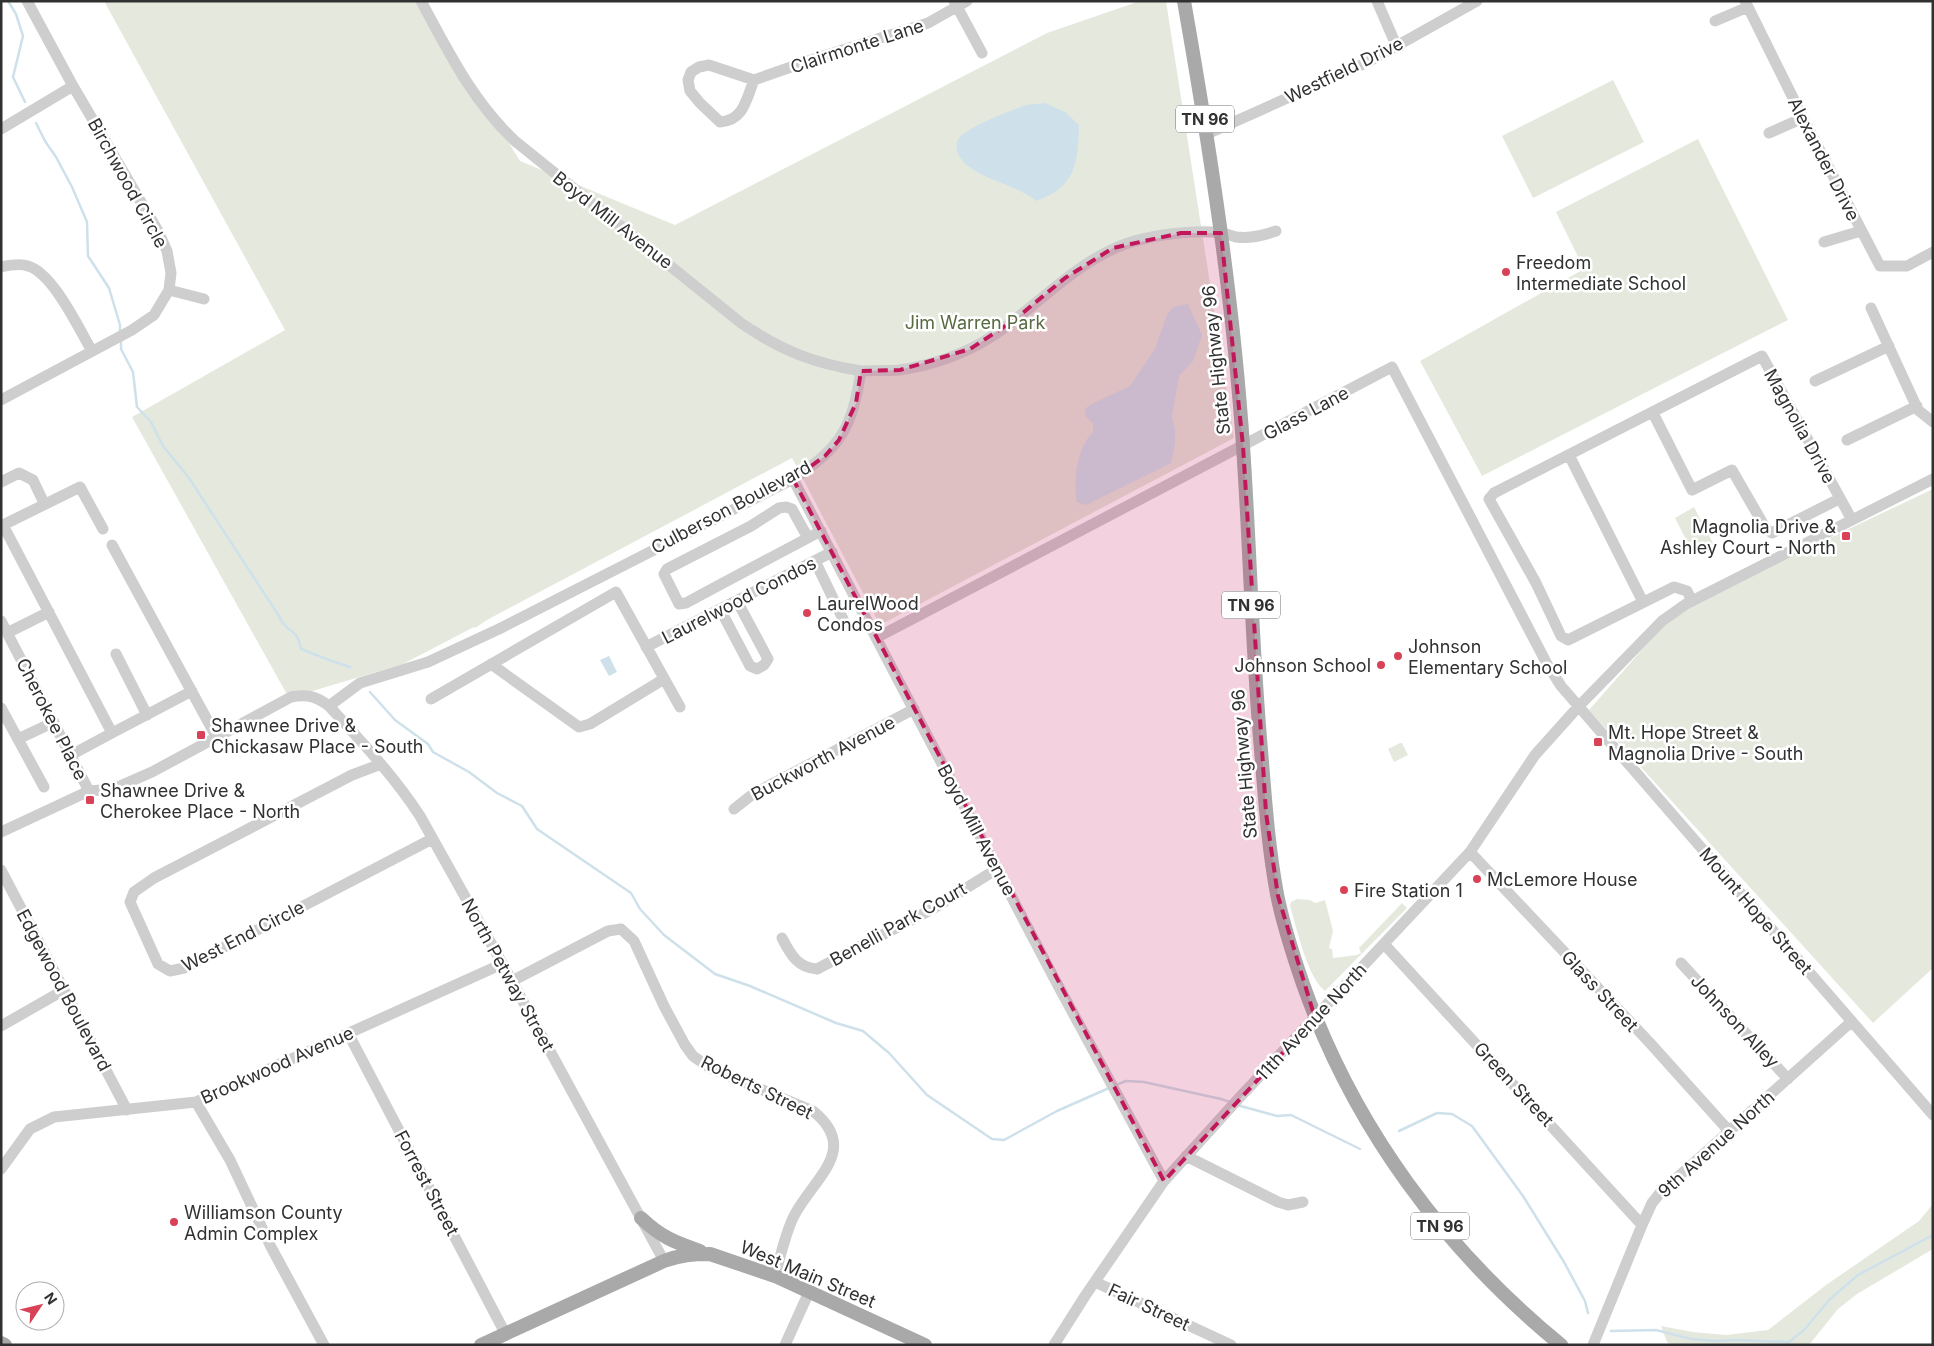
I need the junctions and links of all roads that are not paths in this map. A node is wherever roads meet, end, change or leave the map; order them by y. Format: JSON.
{"nodes":[{"id":1,"x":27,"y":1,"type":"edge"},
{"id":2,"x":421,"y":1,"type":"edge"},
{"id":3,"x":1184,"y":1,"type":"edge"},
{"id":4,"x":1377,"y":1,"type":"edge"},
{"id":5,"x":1477,"y":1,"type":"edge"},
{"id":6,"x":960,"y":3,"type":"edge"},
{"id":7,"x":1747,"y":4,"type":"edge"},
{"id":8,"x":1715,"y":21,"type":"dead end"},
{"id":9,"x":1396,"y":46,"type":"junction"},
{"id":10,"x":982,"y":52,"type":"dead end"},
{"id":11,"x":754,"y":80,"type":"junction"},
{"id":12,"x":73,"y":86,"type":"junction"},
{"id":13,"x":1803,"y":118,"type":"junction"},
{"id":14,"x":1,"y":129,"type":"edge"},
{"id":15,"x":1769,"y":133,"type":"dead end"},
{"id":16,"x":1207,"y":134,"type":"junction"},
{"id":17,"x":1276,"y":231,"type":"dead end"},
{"id":18,"x":1861,"y":231,"type":"junction"},
{"id":19,"x":1221,"y":233,"type":"junction"},
{"id":20,"x":1824,"y":242,"type":"dead end"},
{"id":21,"x":1933,"y":252,"type":"edge"},
{"id":22,"x":1,"y":267,"type":"edge"},
{"id":23,"x":169,"y":290,"type":"junction"},
{"id":24,"x":204,"y":299,"type":"dead end"},
{"id":25,"x":1871,"y":308,"type":"dead end"},
{"id":26,"x":1888,"y":346,"type":"junction"},
{"id":27,"x":92,"y":351,"type":"junction"},
{"id":28,"x":861,"y":371,"type":"junction"},
{"id":29,"x":1815,"y":381,"type":"dead end"},
{"id":30,"x":1,"y":400,"type":"edge"},
{"id":31,"x":1916,"y":406,"type":"junction"},
{"id":32,"x":1653,"y":412,"type":"junction"},
{"id":33,"x":1933,"y":422,"type":"edge"},
{"id":34,"x":1847,"y":440,"type":"dead end"},
{"id":35,"x":1243,"y":446,"type":"junction"},
{"id":36,"x":1569,"y":455,"type":"junction"},
{"id":37,"x":793,"y":478,"type":"junction"},
{"id":38,"x":1933,"y":480,"type":"edge"},
{"id":39,"x":1,"y":482,"type":"edge"},
{"id":40,"x":1839,"y":499,"type":"junction"},
{"id":41,"x":46,"y":502,"type":"junction"},
{"id":42,"x":1852,"y":520,"type":"junction"},
{"id":43,"x":2,"y":525,"type":"edge"},
{"id":44,"x":103,"y":529,"type":"dead end"},
{"id":45,"x":820,"y":531,"type":"junction"},
{"id":46,"x":808,"y":538,"type":"junction"},
{"id":47,"x":112,"y":545,"type":"dead end"},
{"id":48,"x":832,"y":552,"type":"junction"},
{"id":49,"x":815,"y":561,"type":"junction"},
{"id":50,"x":737,"y":600,"type":"junction"},
{"id":51,"x":1692,"y":601,"type":"junction"},
{"id":52,"x":1643,"y":602,"type":"junction"},
{"id":53,"x":720,"y":609,"type":"junction"},
{"id":54,"x":49,"y":612,"type":"junction"},
{"id":55,"x":843,"y":619,"type":"dead end"},
{"id":56,"x":1,"y":621,"type":"edge"},
{"id":57,"x":7,"y":633,"type":"junction"},
{"id":58,"x":876,"y":638,"type":"junction"},
{"id":59,"x":646,"y":647,"type":"junction"},
{"id":60,"x":116,"y":654,"type":"dead end"},
{"id":61,"x":491,"y":664,"type":"junction"},
{"id":62,"x":664,"y":679,"type":"junction"},
{"id":63,"x":192,"y":691,"type":"junction"},
{"id":64,"x":431,"y":699,"type":"dead end"},
{"id":65,"x":328,"y":706,"type":"junction"},
{"id":66,"x":680,"y":707,"type":"dead end"},
{"id":67,"x":1578,"y":707,"type":"junction"},
{"id":68,"x":1,"y":708,"type":"edge"},
{"id":69,"x":914,"y":709,"type":"junction"},
{"id":70,"x":147,"y":715,"type":"junction"},
{"id":71,"x":54,"y":722,"type":"junction"},
{"id":72,"x":112,"y":733,"type":"junction"},
{"id":73,"x":217,"y":738,"type":"junction"},
{"id":74,"x":18,"y":740,"type":"junction"},
{"id":75,"x":71,"y":754,"type":"junction"},
{"id":76,"x":381,"y":764,"type":"junction"},
{"id":77,"x":44,"y":787,"type":"dead end"},
{"id":78,"x":88,"y":791,"type":"junction"},
{"id":79,"x":734,"y":809,"type":"dead end"},
{"id":80,"x":1,"y":832,"type":"edge"},
{"id":81,"x":432,"y":839,"type":"junction"},
{"id":82,"x":1470,"y":852,"type":"junction"},
{"id":83,"x":997,"y":869,"type":"junction"},
{"id":84,"x":1,"y":870,"type":"edge"},
{"id":85,"x":5,"y":887,"type":"edge"},
{"id":86,"x":782,"y":938,"type":"dead end"},
{"id":87,"x":1384,"y":944,"type":"junction"},
{"id":88,"x":1681,"y":963,"type":"dead end"},
{"id":89,"x":502,"y":964,"type":"junction"},
{"id":90,"x":512,"y":981,"type":"junction"},
{"id":91,"x":64,"y":990,"type":"junction"},
{"id":92,"x":1315,"y":1018,"type":"junction"},
{"id":93,"x":1850,"y":1022,"type":"junction"},
{"id":94,"x":1,"y":1026,"type":"edge"},
{"id":95,"x":348,"y":1033,"type":"junction"},
{"id":96,"x":1788,"y":1079,"type":"junction"},
{"id":97,"x":196,"y":1102,"type":"junction"},
{"id":98,"x":127,"y":1110,"type":"junction"},
{"id":99,"x":1933,"y":1116,"type":"edge"},
{"id":100,"x":1729,"y":1131,"type":"junction"},
{"id":101,"x":4,"y":1153,"type":"edge"},
{"id":102,"x":1186,"y":1156,"type":"junction"},
{"id":103,"x":1,"y":1168,"type":"edge"},
{"id":104,"x":1164,"y":1181,"type":"junction"},
{"id":105,"x":1303,"y":1202,"type":"dead end"},
{"id":106,"x":641,"y":1218,"type":"junction"},
{"id":107,"x":1642,"y":1225,"type":"junction"},
{"id":108,"x":710,"y":1254,"type":"junction"},
{"id":109,"x":664,"y":1261,"type":"junction"},
{"id":110,"x":774,"y":1276,"type":"junction"},
{"id":111,"x":1094,"y":1282,"type":"junction"},
{"id":112,"x":809,"y":1292,"type":"junction"},
{"id":113,"x":505,"y":1334,"type":"junction"},
{"id":114,"x":1,"y":1343,"type":"edge"},
{"id":115,"x":5,"y":1345,"type":"edge"},
{"id":116,"x":324,"y":1345,"type":"edge"},
{"id":117,"x":481,"y":1345,"type":"edge"},
{"id":118,"x":785,"y":1345,"type":"edge"},
{"id":119,"x":925,"y":1345,"type":"edge"},
{"id":120,"x":1054,"y":1345,"type":"edge"},
{"id":121,"x":1231,"y":1345,"type":"edge"},
{"id":122,"x":1561,"y":1345,"type":"edge"},
{"id":123,"x":1593,"y":1345,"type":"edge"}],
"edges":[{"from":1,"to":12,"type":"street","name":"Birchwood Circle"},
{"from":2,"to":28,"type":"street","name":"Boyd Mill Avenue"},
{"from":3,"to":16,"type":"main road","name":"State Highway 96","number":"TN 96"},
{"from":4,"to":9,"type":"street"},
{"from":5,"to":9,"type":"street","name":"Westfield Drive"},
{"from":6,"to":10,"type":"street"},
{"from":6,"to":11,"type":"street","name":"Clairmonte Lane"},
{"from":7,"to":8,"type":"street"},
{"from":7,"to":13,"type":"street","name":"Alexander Drive"},
{"from":9,"to":16,"type":"street","name":"Westfield Drive"},
{"from":11,"to":11,"type":"street"},
{"from":12,"to":14,"type":"street"},
{"from":12,"to":23,"type":"street","name":"Birchwood Circle"},
{"from":13,"to":15,"type":"street"},
{"from":13,"to":18,"type":"street","name":"Alexander Drive"},
{"from":16,"to":19,"type":"main road","name":"State Highway 96","number":"TN 96"},
{"from":17,"to":19,"type":"street"},
{"from":18,"to":20,"type":"street"},
{"from":18,"to":21,"type":"street","name":"Alexander Drive"},
{"from":19,"to":28,"type":"street"},
{"from":19,"to":35,"type":"main road","name":"State Highway 96","number":"TN 96"},
{"from":22,"to":27,"type":"street"},
{"from":23,"to":24,"type":"street"},
{"from":23,"to":27,"type":"street","name":"Birchwood Circle"},
{"from":25,"to":26,"type":"street"},
{"from":26,"to":29,"type":"street"},
{"from":26,"to":31,"type":"street"},
{"from":27,"to":30,"type":"street","name":"Birchwood Circle"},
{"from":28,"to":37,"type":"street","name":"Culberson Boulevard"},
{"from":31,"to":33,"type":"street"},
{"from":31,"to":34,"type":"street"},
{"from":32,"to":36,"type":"street","name":"Magnolia Drive"},
{"from":32,"to":40,"type":"street","name":"Magnolia Drive"},
{"from":32,"to":40,"type":"street","name":"Magnolia Drive"},
{"from":35,"to":58,"type":"street","name":"Glass Lane"},
{"from":35,"to":67,"type":"street","name":"Glass Lane"},
{"from":35,"to":92,"type":"main road","name":"State Highway 96","number":"TN 96"},
{"from":36,"to":52,"type":"street"},
{"from":36,"to":52,"type":"street","name":"Magnolia Drive"},
{"from":37,"to":45,"type":"street","name":"Boyd Mill Avenue"},
{"from":37,"to":65,"type":"street","name":"Culberson Boulevard"},
{"from":38,"to":42,"type":"street"},
{"from":39,"to":41,"type":"street"},
{"from":40,"to":42,"type":"street","name":"Magnolia Drive"},
{"from":41,"to":43,"type":"street"},
{"from":41,"to":44,"type":"street"},
{"from":42,"to":51,"type":"street"},
{"from":43,"to":54,"type":"street"},
{"from":45,"to":46,"type":"street"},
{"from":45,"to":48,"type":"street","name":"Boyd Mill Avenue"},
{"from":46,"to":46,"type":"street"},
{"from":47,"to":63,"type":"street"},
{"from":48,"to":49,"type":"street","name":"Laurelwood Condos"},
{"from":48,"to":58,"type":"street","name":"Boyd Mill Avenue"},
{"from":49,"to":50,"type":"street","name":"Laurelwood Condos"},
{"from":49,"to":55,"type":"street"},
{"from":50,"to":53,"type":"street","name":"Laurelwood Condos"},
{"from":50,"to":53,"type":"street"},
{"from":51,"to":52,"type":"street","name":"Magnolia Drive"},
{"from":51,"to":67,"type":"street"},
{"from":53,"to":59,"type":"street","name":"Laurelwood Condos"},
{"from":54,"to":57,"type":"street"},
{"from":54,"to":72,"type":"street"},
{"from":56,"to":57,"type":"street","name":"Cherokee Place"},
{"from":57,"to":71,"type":"street","name":"Cherokee Place"},
{"from":58,"to":69,"type":"street","name":"Boyd Mill Avenue"},
{"from":59,"to":61,"type":"street","name":"Laurelwood Condos"},
{"from":59,"to":62,"type":"street","name":"Laurelwood Condos"},
{"from":60,"to":70,"type":"street"},
{"from":61,"to":62,"type":"street"},
{"from":61,"to":64,"type":"street","name":"Laurelwood Condos"},
{"from":62,"to":66,"type":"street","name":"Laurelwood Condos"},
{"from":63,"to":70,"type":"street"},
{"from":63,"to":73,"type":"street"},
{"from":65,"to":73,"type":"street"},
{"from":65,"to":76,"type":"street","name":"North Petway Street"},
{"from":67,"to":82,"type":"street","name":"11th Avenue North"},
{"from":67,"to":93,"type":"street","name":"Mount Hope Street"},
{"from":68,"to":74,"type":"street"},
{"from":69,"to":79,"type":"street","name":"Buckworth Avenue"},
{"from":69,"to":83,"type":"street","name":"Boyd Mill Avenue"},
{"from":70,"to":72,"type":"street"},
{"from":71,"to":74,"type":"street"},
{"from":71,"to":75,"type":"street","name":"Cherokee Place"},
{"from":72,"to":75,"type":"street"},
{"from":73,"to":78,"type":"street"},
{"from":74,"to":77,"type":"street"},
{"from":75,"to":78,"type":"street","name":"Cherokee Place"},
{"from":76,"to":81,"type":"street","name":"North Petway Street"},
{"from":76,"to":81,"type":"street","name":"West End Circle"},
{"from":78,"to":80,"type":"street"},
{"from":81,"to":89,"type":"street","name":"North Petway Street"},
{"from":82,"to":87,"type":"street","name":"11th Avenue North"},
{"from":82,"to":100,"type":"street","name":"Glass Street"},
{"from":83,"to":86,"type":"street","name":"Benelli Park Court"},
{"from":83,"to":104,"type":"street","name":"Boyd Mill Avenue"},
{"from":84,"to":85,"type":"street","name":"Edgewood Boulevard"},
{"from":85,"to":91,"type":"street","name":"Edgewood Boulevard"},
{"from":87,"to":92,"type":"street","name":"11th Avenue North"},
{"from":87,"to":107,"type":"street","name":"Green Street"},
{"from":88,"to":96,"type":"street","name":"Johnson Alley"},
{"from":89,"to":90,"type":"street","name":"North Petway Street"},
{"from":89,"to":95,"type":"street","name":"Brookwood Avenue"},
{"from":90,"to":106,"type":"street","name":"North Petway Street"},
{"from":90,"to":110,"type":"street","name":"Roberts Street"},
{"from":91,"to":94,"type":"street"},
{"from":91,"to":98,"type":"street","name":"Edgewood Boulevard"},
{"from":92,"to":102,"type":"street","name":"11th Avenue North"},
{"from":92,"to":122,"type":"main road","name":"State Highway 96","number":"TN 96"},
{"from":93,"to":96,"type":"street","name":"9th Avenue North"},
{"from":93,"to":99,"type":"street","name":"Mount Hope Street"},
{"from":95,"to":97,"type":"street","name":"Brookwood Avenue"},
{"from":95,"to":113,"type":"street","name":"Forrest Street"},
{"from":96,"to":100,"type":"street","name":"9th Avenue North"},
{"from":97,"to":98,"type":"street","name":"Brookwood Avenue"},
{"from":97,"to":116,"type":"street"},
{"from":98,"to":101,"type":"street","name":"Brookwood Avenue"},
{"from":100,"to":107,"type":"street","name":"9th Avenue North"},
{"from":101,"to":103,"type":"street","name":"Brookwood Avenue"},
{"from":102,"to":104,"type":"street","name":"11th Avenue North"},
{"from":102,"to":105,"type":"street"},
{"from":104,"to":111,"type":"street","name":"11th Avenue North"},
{"from":106,"to":108,"type":"main road"},
{"from":106,"to":109,"type":"street","name":"North Petway Street"},
{"from":107,"to":123,"type":"street","name":"9th Avenue North"},
{"from":108,"to":109,"type":"main road","name":"West Main Street"},
{"from":108,"to":110,"type":"main road","name":"West Main Street"},
{"from":109,"to":113,"type":"main road","name":"West Main Street"},
{"from":110,"to":112,"type":"main road","name":"West Main Street"},
{"from":111,"to":120,"type":"street","name":"11th Avenue North"},
{"from":111,"to":121,"type":"street","name":"Fair Street"},
{"from":112,"to":118,"type":"street"},
{"from":112,"to":119,"type":"main road","name":"West Main Street"},
{"from":113,"to":117,"type":"main road","name":"West Main Street"},
{"from":114,"to":115,"type":"main road"}]}
